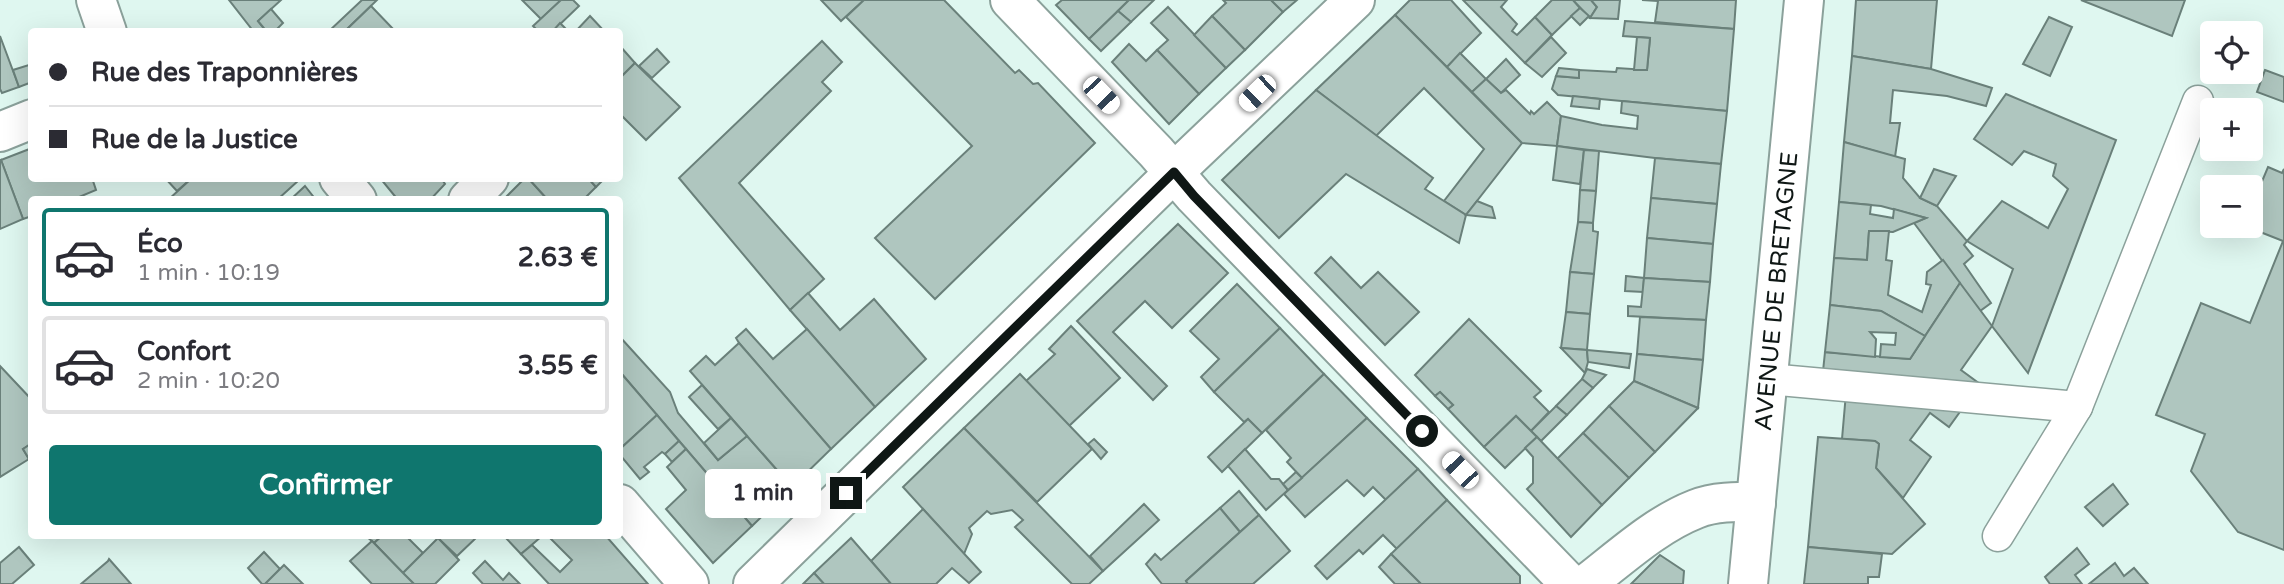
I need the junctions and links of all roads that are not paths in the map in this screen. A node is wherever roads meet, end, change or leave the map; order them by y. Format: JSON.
{"nodes":[{"id":1,"x":96,"y":0,"type":"edge"},
{"id":2,"x":1010,"y":0,"type":"edge"},
{"id":3,"x":1355,"y":0,"type":"edge"},
{"id":4,"x":1804,"y":0,"type":"edge"},
{"id":5,"x":106,"y":28,"type":"edge"},
{"id":6,"x":2197,"y":101,"type":"dead end"},
{"id":7,"x":28,"y":121,"type":"edge"},
{"id":8,"x":0,"y":132,"type":"edge"},
{"id":9,"x":1174,"y":172,"type":"junction"},
{"id":10,"x":342,"y":182,"type":"edge"},
{"id":11,"x":485,"y":182,"type":"edge"},
{"id":12,"x":354,"y":196,"type":"edge"},
{"id":13,"x":472,"y":196,"type":"edge"},
{"id":14,"x":1768,"y":379,"type":"junction"},
{"id":15,"x":2077,"y":407,"type":"junction"},
{"id":16,"x":1756,"y":503,"type":"junction"},
{"id":17,"x":623,"y":507,"type":"edge"},
{"id":18,"x":1998,"y":536,"type":"dead end"},
{"id":19,"x":689,"y":584,"type":"edge"},
{"id":20,"x":753,"y":584,"type":"edge"},
{"id":21,"x":1570,"y":584,"type":"edge"},
{"id":22,"x":1586,"y":584,"type":"edge"},
{"id":23,"x":1748,"y":584,"type":"edge"}],
"edges":[{"from":1,"to":5,"type":"street"},
{"from":2,"to":9,"type":"street"},
{"from":3,"to":9,"type":"street"},
{"from":4,"to":14,"type":"street","name":"AVENUE DE BRETAGNE"},
{"from":6,"to":15,"type":"lane"},
{"from":7,"to":8,"type":"street"},
{"from":9,"to":20,"type":"street"},
{"from":9,"to":21,"type":"street"},
{"from":10,"to":12,"type":"street"},
{"from":11,"to":13,"type":"street"},
{"from":14,"to":15,"type":"lane"},
{"from":14,"to":16,"type":"street","name":"AVENUE DE BRETAGNE"},
{"from":15,"to":18,"type":"lane"},
{"from":16,"to":22,"type":"street"},
{"from":16,"to":23,"type":"street","name":"AVENUE DE BRETAGNE"},
{"from":17,"to":19,"type":"street"}]}
